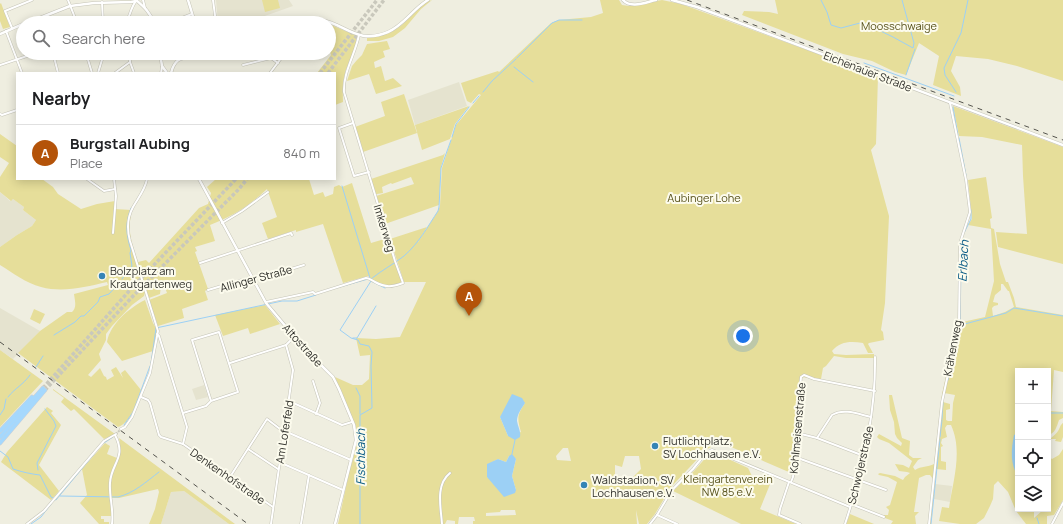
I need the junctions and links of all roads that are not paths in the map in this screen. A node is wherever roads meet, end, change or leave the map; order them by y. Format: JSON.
{"nodes":[{"id":1,"x":32,"y":0,"type":"edge"},
{"id":2,"x":68,"y":0,"type":"edge"},
{"id":3,"x":136,"y":0,"type":"edge"},
{"id":4,"x":143,"y":0,"type":"edge"},
{"id":5,"x":188,"y":0,"type":"edge"},
{"id":6,"x":213,"y":0,"type":"edge"},
{"id":7,"x":428,"y":0,"type":"edge"},
{"id":8,"x":623,"y":0,"type":"edge"},
{"id":9,"x":656,"y":0,"type":"edge"},
{"id":10,"x":672,"y":0,"type":"edge"},
{"id":11,"x":102,"y":2,"type":"junction"},
{"id":12,"x":70,"y":6,"type":"junction"},
{"id":13,"x":145,"y":8,"type":"junction"},
{"id":14,"x":192,"y":14,"type":"joint"},
{"id":15,"x":45,"y":16,"type":"edge"},
{"id":16,"x":74,"y":16,"type":"edge"},
{"id":17,"x":103,"y":16,"type":"edge"},
{"id":18,"x":130,"y":16,"type":"edge"},
{"id":19,"x":150,"y":16,"type":"edge"},
{"id":20,"x":187,"y":16,"type":"edge"},
{"id":21,"x":215,"y":16,"type":"edge"},
{"id":22,"x":336,"y":26,"type":"edge"},
{"id":23,"x":16,"y":27,"type":"edge"},
{"id":24,"x":12,"y":28,"type":"junction"},
{"id":25,"x":6,"y":31,"type":"junction"},
{"id":26,"x":0,"y":34,"type":"edge"},
{"id":27,"x":359,"y":35,"type":"junction"},
{"id":28,"x":16,"y":56,"type":"edge"},
{"id":29,"x":16,"y":58,"type":"edge"},
{"id":30,"x":18,"y":60,"type":"edge"},
{"id":31,"x":55,"y":60,"type":"edge"},
{"id":32,"x":88,"y":60,"type":"edge"},
{"id":33,"x":102,"y":60,"type":"edge"},
{"id":34,"x":161,"y":60,"type":"edge"},
{"id":35,"x":177,"y":60,"type":"edge"},
{"id":36,"x":263,"y":60,"type":"edge"},
{"id":37,"x":274,"y":60,"type":"edge"},
{"id":38,"x":280,"y":60,"type":"edge"},
{"id":39,"x":130,"y":62,"type":"joint"},
{"id":40,"x":278,"y":63,"type":"junction"},
{"id":41,"x":0,"y":65,"type":"edge"},
{"id":42,"x":243,"y":65,"type":"dead end"},
{"id":43,"x":22,"y":72,"type":"edge"},
{"id":44,"x":58,"y":72,"type":"edge"},
{"id":45,"x":92,"y":72,"type":"edge"},
{"id":46,"x":98,"y":72,"type":"edge"},
{"id":47,"x":116,"y":72,"type":"edge"},
{"id":48,"x":134,"y":72,"type":"edge"},
{"id":49,"x":164,"y":72,"type":"edge"},
{"id":50,"x":171,"y":72,"type":"edge"},
{"id":51,"x":271,"y":72,"type":"edge"},
{"id":52,"x":950,"y":103,"type":"junction"},
{"id":53,"x":16,"y":110,"type":"edge"},
{"id":54,"x":0,"y":114,"type":"edge"},
{"id":55,"x":353,"y":123,"type":"junction"},
{"id":56,"x":1063,"y":145,"type":"edge"},
{"id":57,"x":369,"y":172,"type":"junction"},
{"id":58,"x":88,"y":180,"type":"edge"},
{"id":59,"x":114,"y":180,"type":"edge"},
{"id":60,"x":147,"y":180,"type":"edge"},
{"id":61,"x":200,"y":180,"type":"edge"},
{"id":62,"x":116,"y":189,"type":"junction"},
{"id":63,"x":268,"y":192,"type":"dead end"},
{"id":64,"x":222,"y":223,"type":"junction"},
{"id":65,"x":113,"y":233,"type":"dead end"},
{"id":66,"x":292,"y":235,"type":"dead end"},
{"id":67,"x":238,"y":251,"type":"junction"},
{"id":68,"x":200,"y":263,"type":"dead end"},
{"id":69,"x":304,"y":265,"type":"dead end"},
{"id":70,"x":252,"y":277,"type":"junction"},
{"id":71,"x":208,"y":290,"type":"dead end"},
{"id":72,"x":266,"y":303,"type":"junction"},
{"id":73,"x":157,"y":334,"type":"junction"},
{"id":74,"x":294,"y":337,"type":"junction"},
{"id":75,"x":286,"y":345,"type":"junction"},
{"id":76,"x":875,"y":357,"type":"dead end"},
{"id":77,"x":230,"y":363,"type":"junction"},
{"id":78,"x":313,"y":381,"type":"dead end"},
{"id":79,"x":43,"y":389,"type":"junction"},
{"id":80,"x":874,"y":391,"type":"junction"},
{"id":81,"x":141,"y":397,"type":"junction"},
{"id":82,"x":211,"y":401,"type":"junction"},
{"id":83,"x":289,"y":401,"type":"junction"},
{"id":84,"x":183,"y":413,"type":"junction"},
{"id":85,"x":316,"y":414,"type":"junction"},
{"id":86,"x":871,"y":417,"type":"junction"},
{"id":87,"x":352,"y":422,"type":"junction"},
{"id":88,"x":121,"y":429,"type":"tunnel mouth"},
{"id":89,"x":0,"y":431,"type":"edge"},
{"id":90,"x":284,"y":431,"type":"junction"},
{"id":91,"x":797,"y":433,"type":"junction"},
{"id":92,"x":0,"y":437,"type":"edge"},
{"id":93,"x":817,"y":438,"type":"junction"},
{"id":94,"x":0,"y":443,"type":"edge"},
{"id":95,"x":183,"y":444,"type":"junction"},
{"id":96,"x":248,"y":449,"type":"junction"},
{"id":97,"x":864,"y":456,"type":"junction"},
{"id":98,"x":795,"y":457,"type":"junction"},
{"id":99,"x":351,"y":460,"type":"junction"},
{"id":100,"x":280,"y":462,"type":"junction"},
{"id":101,"x":278,"y":470,"type":"junction"},
{"id":102,"x":450,"y":473,"type":"dead end"},
{"id":103,"x":309,"y":475,"type":"junction"},
{"id":104,"x":230,"y":478,"type":"junction"},
{"id":105,"x":858,"y":480,"type":"junction"},
{"id":106,"x":790,"y":482,"type":"junction"},
{"id":107,"x":343,"y":490,"type":"junction"},
{"id":108,"x":886,"y":490,"type":"dead end"},
{"id":109,"x":1063,"y":503,"type":"edge"},
{"id":110,"x":850,"y":506,"type":"junction"},
{"id":111,"x":273,"y":507,"type":"junction"},
{"id":112,"x":657,"y":516,"type":"junction"},
{"id":113,"x":884,"y":517,"type":"dead end"},
{"id":114,"x":26,"y":524,"type":"edge"},
{"id":115,"x":112,"y":524,"type":"edge"},
{"id":116,"x":271,"y":524,"type":"edge"},
{"id":117,"x":301,"y":524,"type":"edge"},
{"id":118,"x":335,"y":524,"type":"edge"},
{"id":119,"x":442,"y":524,"type":"edge"},
{"id":120,"x":650,"y":524,"type":"edge"},
{"id":121,"x":677,"y":524,"type":"edge"},
{"id":122,"x":800,"y":524,"type":"edge"},
{"id":123,"x":845,"y":524,"type":"edge"},
{"id":124,"x":929,"y":524,"type":"edge"},
{"id":125,"x":1052,"y":524,"type":"edge"}],
"edges":[{"from":1,"to":24,"type":"street"},
{"from":2,"to":12,"type":"street"},
{"from":3,"to":11,"type":"street"},
{"from":3,"to":13,"type":"street"},
{"from":3,"to":18,"type":"street"},
{"from":4,"to":13,"type":"street"},
{"from":5,"to":14,"type":"street"},
{"from":6,"to":21,"type":"street"},
{"from":7,"to":27,"type":"street"},
{"from":8,"to":9,"type":"street"},
{"from":10,"to":52,"type":"street","name":"Eichenauer Straße"},
{"from":11,"to":12,"type":"street"},
{"from":11,"to":17,"type":"street"},
{"from":12,"to":15,"type":"street"},
{"from":12,"to":16,"type":"street"},
{"from":13,"to":19,"type":"street"},
{"from":14,"to":20,"type":"street"},
{"from":22,"to":27,"type":"street"},
{"from":23,"to":24,"type":"street"},
{"from":24,"to":25,"type":"street"},
{"from":25,"to":26,"type":"street"},
{"from":25,"to":28,"type":"street"},
{"from":27,"to":55,"type":"street","name":"Imkerweg"},
{"from":29,"to":41,"type":"street"},
{"from":30,"to":43,"type":"street"},
{"from":31,"to":44,"type":"street"},
{"from":32,"to":45,"type":"street"},
{"from":33,"to":46,"type":"street"},
{"from":34,"to":49,"type":"street"},
{"from":35,"to":50,"type":"street"},
{"from":36,"to":42,"type":"street"},
{"from":37,"to":40,"type":"street"},
{"from":38,"to":40,"type":"street"},
{"from":39,"to":47,"type":"street"},
{"from":39,"to":48,"type":"street"},
{"from":40,"to":51,"type":"street"},
{"from":52,"to":56,"type":"street","name":"Eichenauer Straße"},
{"from":52,"to":124,"type":"street","name":"Krähenweg"},
{"from":53,"to":54,"type":"street"},
{"from":55,"to":57,"type":"street","name":"Imkerweg"},
{"from":55,"to":57,"type":"street"},
{"from":57,"to":72,"type":"street","name":"Imkerweg"},
{"from":58,"to":62,"type":"street"},
{"from":59,"to":62,"type":"street"},
{"from":60,"to":73,"type":"street"},
{"from":61,"to":64,"type":"street","name":"Altostraße"},
{"from":62,"to":65,"type":"street"},
{"from":63,"to":64,"type":"street"},
{"from":64,"to":67,"type":"street","name":"Altostraße"},
{"from":66,"to":67,"type":"street"},
{"from":67,"to":68,"type":"street"},
{"from":67,"to":70,"type":"street","name":"Altostraße"},
{"from":69,"to":70,"type":"street","name":"Allinger Straße"},
{"from":70,"to":71,"type":"street","name":"Allinger Straße"},
{"from":70,"to":72,"type":"street","name":"Altostraße"},
{"from":72,"to":74,"type":"street","name":"Altostraße"},
{"from":73,"to":81,"type":"street"},
{"from":73,"to":84,"type":"street"},
{"from":74,"to":75,"type":"street"},
{"from":74,"to":87,"type":"street","name":"Altostraße"},
{"from":75,"to":77,"type":"street"},
{"from":75,"to":83,"type":"street","name":"Am Loferfeld"},
{"from":76,"to":80,"type":"street","name":"Schwojerstraße"},
{"from":77,"to":82,"type":"street"},
{"from":77,"to":82,"type":"street"},
{"from":78,"to":85,"type":"street"},
{"from":79,"to":89,"type":"highway"},
{"from":79,"to":92,"type":"highway"},
{"from":79,"to":94,"type":"highway"},
{"from":80,"to":86,"type":"street","name":"Schwojerstraße"},
{"from":80,"to":91,"type":"street","name":"Kohlmeisenstraße"},
{"from":81,"to":88,"type":"street"},
{"from":81,"to":95,"type":"street","name":"Denkenhofstraße"},
{"from":82,"to":84,"type":"street"},
{"from":83,"to":85,"type":"street"},
{"from":83,"to":90,"type":"street","name":"Am Loferfeld"},
{"from":84,"to":95,"type":"street"},
{"from":85,"to":87,"type":"street"},
{"from":86,"to":93,"type":"street"},
{"from":86,"to":97,"type":"street","name":"Schwojerstraße"},
{"from":87,"to":99,"type":"street","name":"Altostraße"},
{"from":90,"to":96,"type":"street"},
{"from":90,"to":99,"type":"street"},
{"from":90,"to":100,"type":"street","name":"Am Loferfeld"},
{"from":91,"to":93,"type":"street"},
{"from":91,"to":98,"type":"street","name":"Kohlmeisenstraße"},
{"from":93,"to":97,"type":"street"},
{"from":95,"to":104,"type":"street","name":"Denkenhofstraße"},
{"from":96,"to":101,"type":"street"},
{"from":96,"to":104,"type":"street"},
{"from":97,"to":105,"type":"street","name":"Schwojerstraße"},
{"from":98,"to":105,"type":"street"},
{"from":98,"to":106,"type":"street","name":"Kohlmeisenstraße"},
{"from":99,"to":107,"type":"street","name":"Altostraße"},
{"from":100,"to":101,"type":"street","name":"Am Loferfeld"},
{"from":100,"to":103,"type":"street"},
{"from":101,"to":111,"type":"street","name":"Am Loferfeld"},
{"from":102,"to":119,"type":"street"},
{"from":103,"to":107,"type":"street"},
{"from":103,"to":117,"type":"street"},
{"from":104,"to":111,"type":"street","name":"Denkenhofstraße"},
{"from":105,"to":108,"type":"street"},
{"from":105,"to":110,"type":"street","name":"Schwojerstraße"},
{"from":106,"to":110,"type":"street"},
{"from":106,"to":112,"type":"street"},
{"from":106,"to":122,"type":"street","name":"Kohlmeisenstraße"},
{"from":107,"to":118,"type":"street","name":"Altostraße"},
{"from":109,"to":125,"type":"street"},
{"from":110,"to":113,"type":"street"},
{"from":110,"to":123,"type":"street","name":"Schwojerstraße"},
{"from":111,"to":116,"type":"street","name":"Am Loferfeld"},
{"from":112,"to":120,"type":"street"},
{"from":112,"to":121,"type":"street"},
{"from":114,"to":115,"type":"street"}]}
